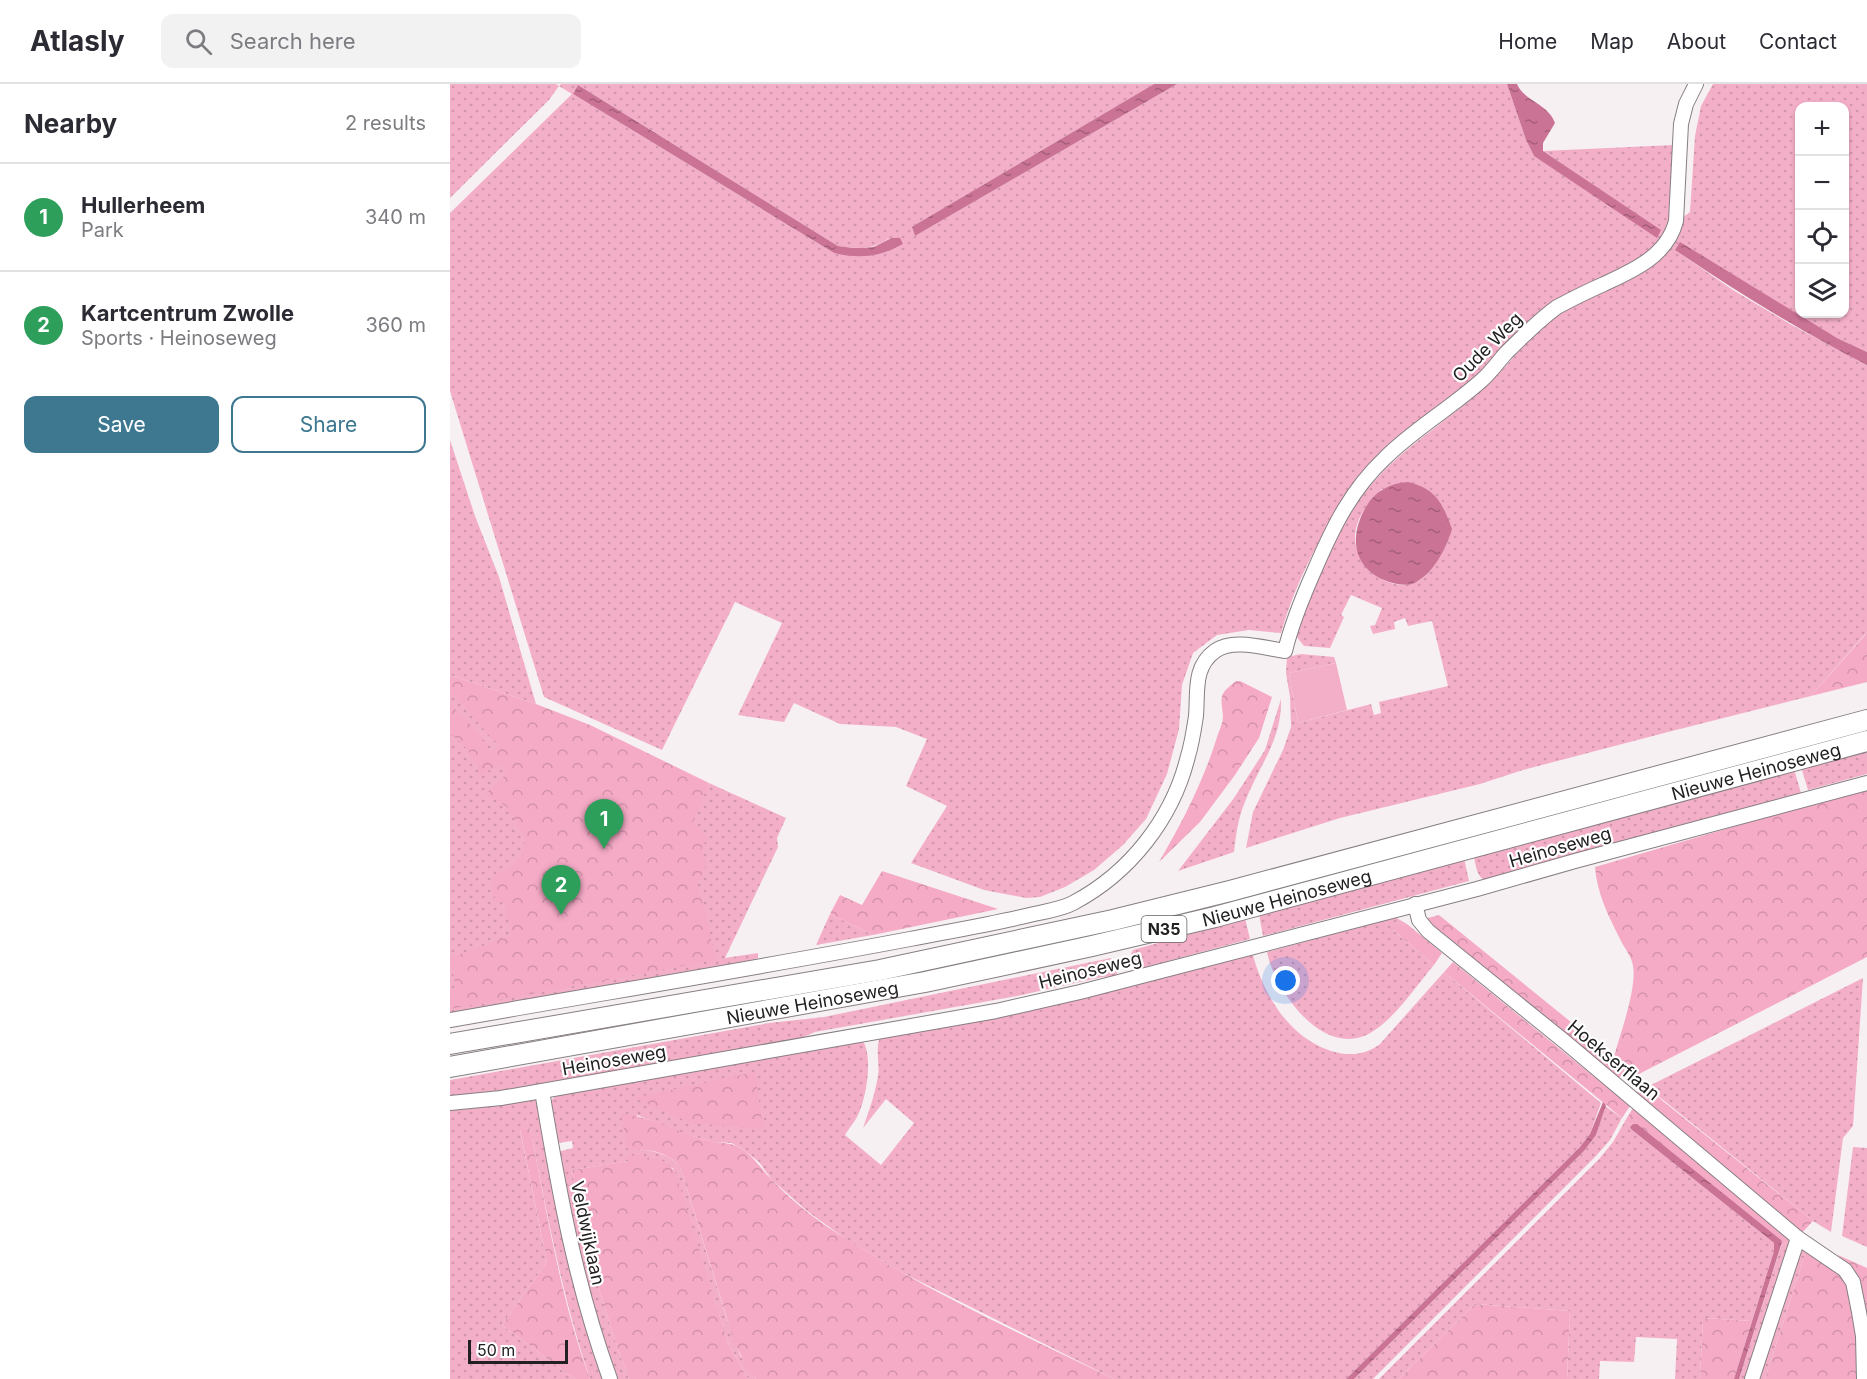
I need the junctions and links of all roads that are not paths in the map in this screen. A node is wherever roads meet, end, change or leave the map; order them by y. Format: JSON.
{"nodes":[{"id":1,"x":1696,"y":84,"type":"edge"},
{"id":2,"x":1867,"y":720,"type":"edge"},
{"id":3,"x":1867,"y":741,"type":"edge"},
{"id":4,"x":1867,"y":783,"type":"edge"},
{"id":5,"x":1415,"y":904,"type":"junction"},
{"id":6,"x":450,"y":1020,"type":"edge"},
{"id":7,"x":450,"y":1044,"type":"edge"},
{"id":8,"x":450,"y":1067,"type":"edge"},
{"id":9,"x":542,"y":1091,"type":"junction"},
{"id":10,"x":450,"y":1103,"type":"edge"},
{"id":11,"x":1800,"y":1240,"type":"junction"},
{"id":12,"x":610,"y":1379,"type":"edge"},
{"id":13,"x":1752,"y":1379,"type":"edge"},
{"id":14,"x":1864,"y":1379,"type":"edge"}],
"edges":[{"from":1,"to":6,"type":"street","name":"Oude Weg"},
{"from":2,"to":7,"type":"highway","name":"Nieuwe Heinoseweg","number":"N35"},
{"from":3,"to":8,"type":"highway","name":"Nieuwe Heinoseweg","number":"N35"},
{"from":4,"to":5,"type":"street","name":"Heinoseweg"},
{"from":5,"to":9,"type":"street","name":"Heinoseweg"},
{"from":5,"to":11,"type":"street","name":"Hoekserflaan"},
{"from":9,"to":10,"type":"street","name":"Heinoseweg"},
{"from":9,"to":12,"type":"street","name":"Veldwijklaan"},
{"from":11,"to":13,"type":"street"},
{"from":11,"to":14,"type":"street","name":"Hoekserflaan"}]}
